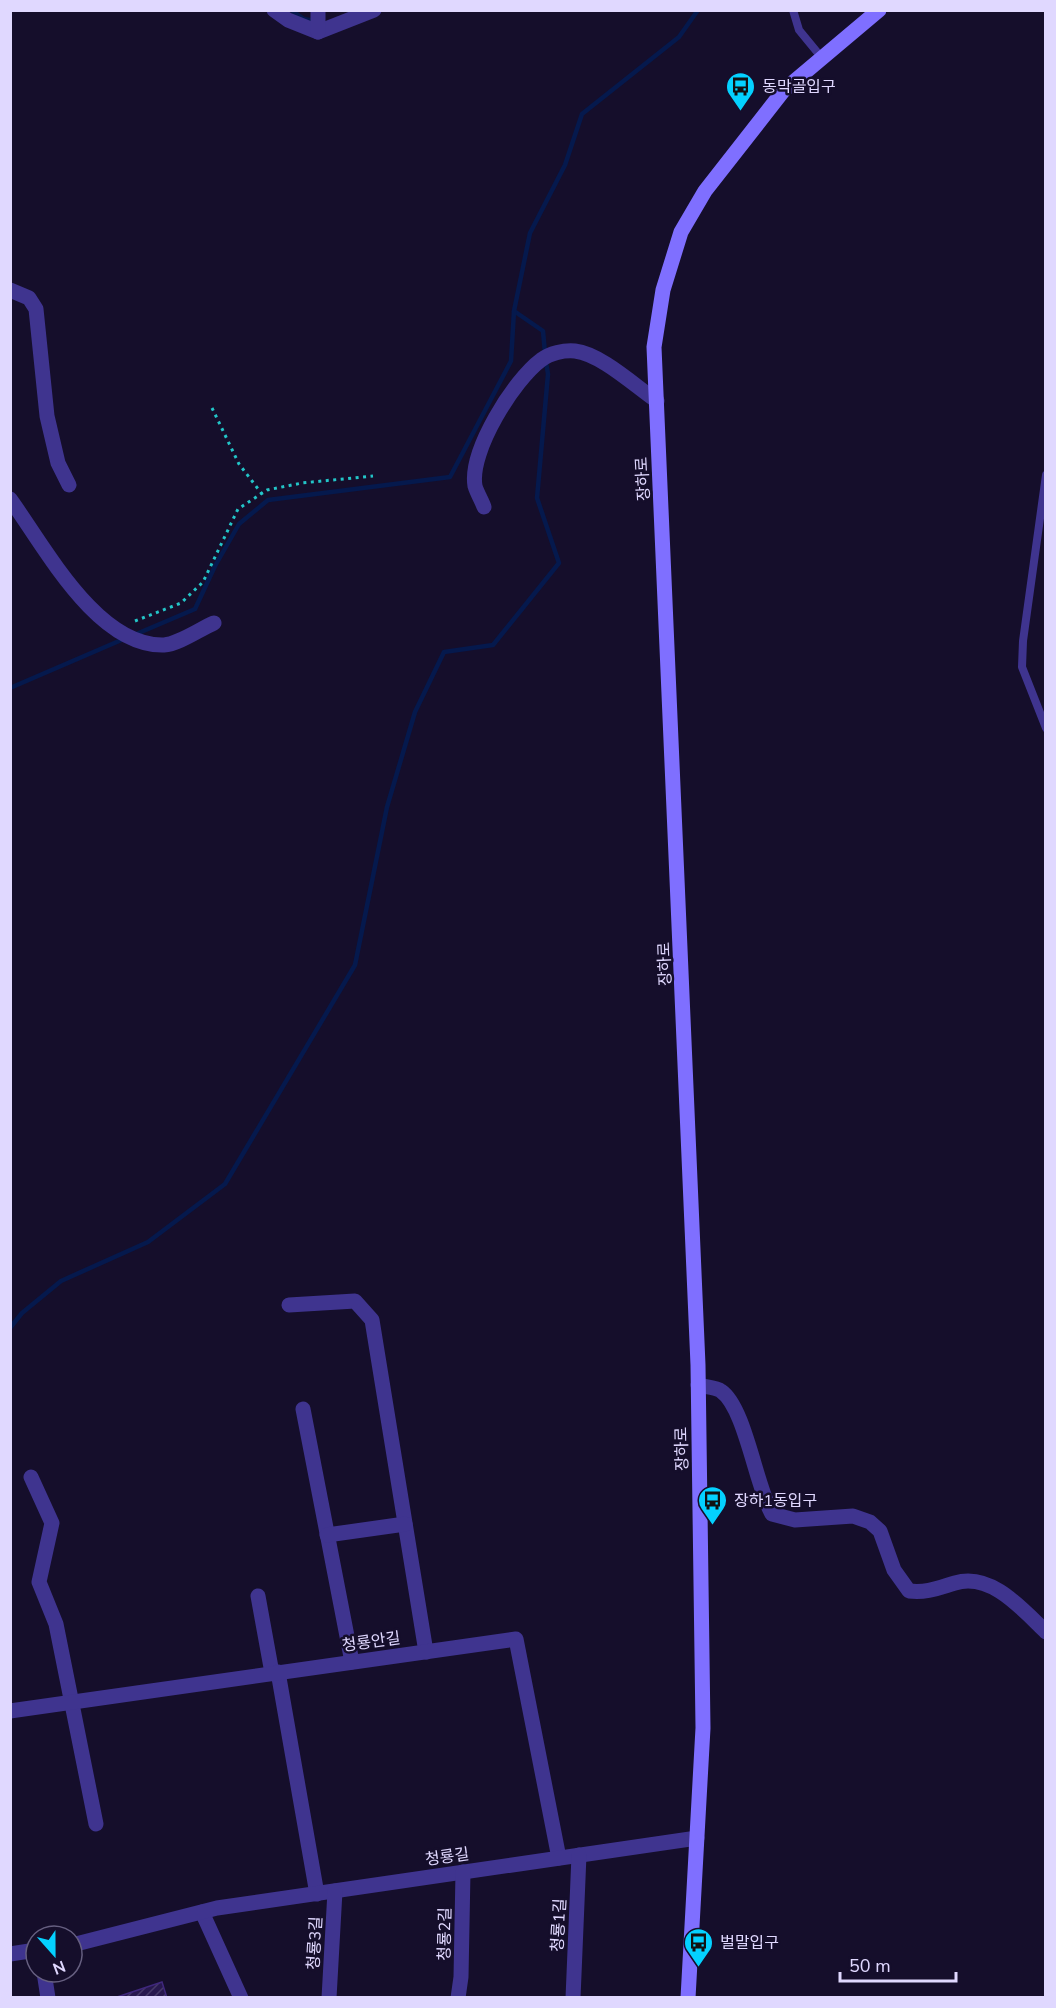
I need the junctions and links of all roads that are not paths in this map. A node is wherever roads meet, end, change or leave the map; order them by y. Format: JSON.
{"nodes":[{"id":1,"x":274,"y":10,"type":"edge"},
{"id":2,"x":318,"y":10,"type":"edge"},
{"id":3,"x":374,"y":10,"type":"edge"},
{"id":4,"x":793,"y":10,"type":"edge"},
{"id":5,"x":879,"y":10,"type":"edge"},
{"id":6,"x":318,"y":32,"type":"junction"},
{"id":7,"x":822,"y":58,"type":"junction"},
{"id":8,"x":10,"y":291,"type":"edge"},
{"id":9,"x":657,"y":400,"type":"junction"},
{"id":10,"x":1046,"y":475,"type":"edge"},
{"id":11,"x":69,"y":485,"type":"dead end"},
{"id":12,"x":10,"y":499,"type":"edge"},
{"id":13,"x":484,"y":507,"type":"dead end"},
{"id":14,"x":214,"y":623,"type":"dead end"},
{"id":15,"x":1046,"y":728,"type":"edge"},
{"id":16,"x":289,"y":1305,"type":"dead end"},
{"id":17,"x":698,"y":1385,"type":"junction"},
{"id":18,"x":303,"y":1409,"type":"dead end"},
{"id":19,"x":31,"y":1477,"type":"dead end"},
{"id":20,"x":405,"y":1524,"type":"junction"},
{"id":21,"x":327,"y":1535,"type":"junction"},
{"id":22,"x":258,"y":1596,"type":"dead end"},
{"id":23,"x":1046,"y":1632,"type":"edge"},
{"id":24,"x":426,"y":1652,"type":"junction"},
{"id":25,"x":352,"y":1662,"type":"junction"},
{"id":26,"x":275,"y":1673,"type":"junction"},
{"id":27,"x":70,"y":1701,"type":"junction"},
{"id":28,"x":10,"y":1711,"type":"edge"},
{"id":29,"x":96,"y":1824,"type":"dead end"},
{"id":30,"x":697,"y":1838,"type":"junction"},
{"id":31,"x":579,"y":1855,"type":"junction"},
{"id":32,"x":559,"y":1858,"type":"junction"},
{"id":33,"x":463,"y":1872,"type":"junction"},
{"id":34,"x":335,"y":1891,"type":"junction"},
{"id":35,"x":317,"y":1894,"type":"junction"},
{"id":36,"x":202,"y":1912,"type":"junction"},
{"id":37,"x":84,"y":1942,"type":"edge"},
{"id":38,"x":241,"y":1998,"type":"edge"},
{"id":39,"x":329,"y":1998,"type":"edge"},
{"id":40,"x":458,"y":1998,"type":"edge"},
{"id":41,"x":573,"y":1998,"type":"edge"},
{"id":42,"x":688,"y":1998,"type":"edge"}],
"edges":[{"from":1,"to":6,"type":"street"},
{"from":2,"to":6,"type":"street"},
{"from":3,"to":6,"type":"street"},
{"from":4,"to":7,"type":"lane"},
{"from":5,"to":7,"type":"street","name":"장하로"},
{"from":7,"to":9,"type":"street","name":"장하로"},
{"from":8,"to":11,"type":"street"},
{"from":9,"to":13,"type":"street"},
{"from":9,"to":17,"type":"street","name":"장하로"},
{"from":10,"to":15,"type":"lane"},
{"from":12,"to":14,"type":"street"},
{"from":16,"to":20,"type":"street"},
{"from":17,"to":23,"type":"street"},
{"from":17,"to":30,"type":"street","name":"장하로"},
{"from":18,"to":21,"type":"street"},
{"from":19,"to":27,"type":"street"},
{"from":20,"to":21,"type":"street"},
{"from":20,"to":24,"type":"street"},
{"from":21,"to":25,"type":"street"},
{"from":22,"to":26,"type":"street"},
{"from":24,"to":25,"type":"street","name":"청룡안길"},
{"from":24,"to":32,"type":"street","name":"청룡안길"},
{"from":25,"to":26,"type":"street","name":"청룡안길"},
{"from":26,"to":27,"type":"street","name":"청룡안길"},
{"from":26,"to":35,"type":"street"},
{"from":27,"to":28,"type":"street","name":"청룡안길"},
{"from":27,"to":29,"type":"street"},
{"from":30,"to":31,"type":"street","name":"청룡길"},
{"from":30,"to":42,"type":"street","name":"장하로"},
{"from":31,"to":32,"type":"street","name":"청룡길"},
{"from":31,"to":41,"type":"street","name":"청룡1길"},
{"from":32,"to":33,"type":"street","name":"청룡길"},
{"from":33,"to":34,"type":"street","name":"청룡길"},
{"from":33,"to":40,"type":"street","name":"청룡2길"},
{"from":34,"to":35,"type":"street","name":"청룡길"},
{"from":34,"to":39,"type":"street","name":"청룡3길"},
{"from":35,"to":36,"type":"street","name":"청룡길"},
{"from":36,"to":37,"type":"street","name":"청룡길"},
{"from":36,"to":38,"type":"street"}]}
